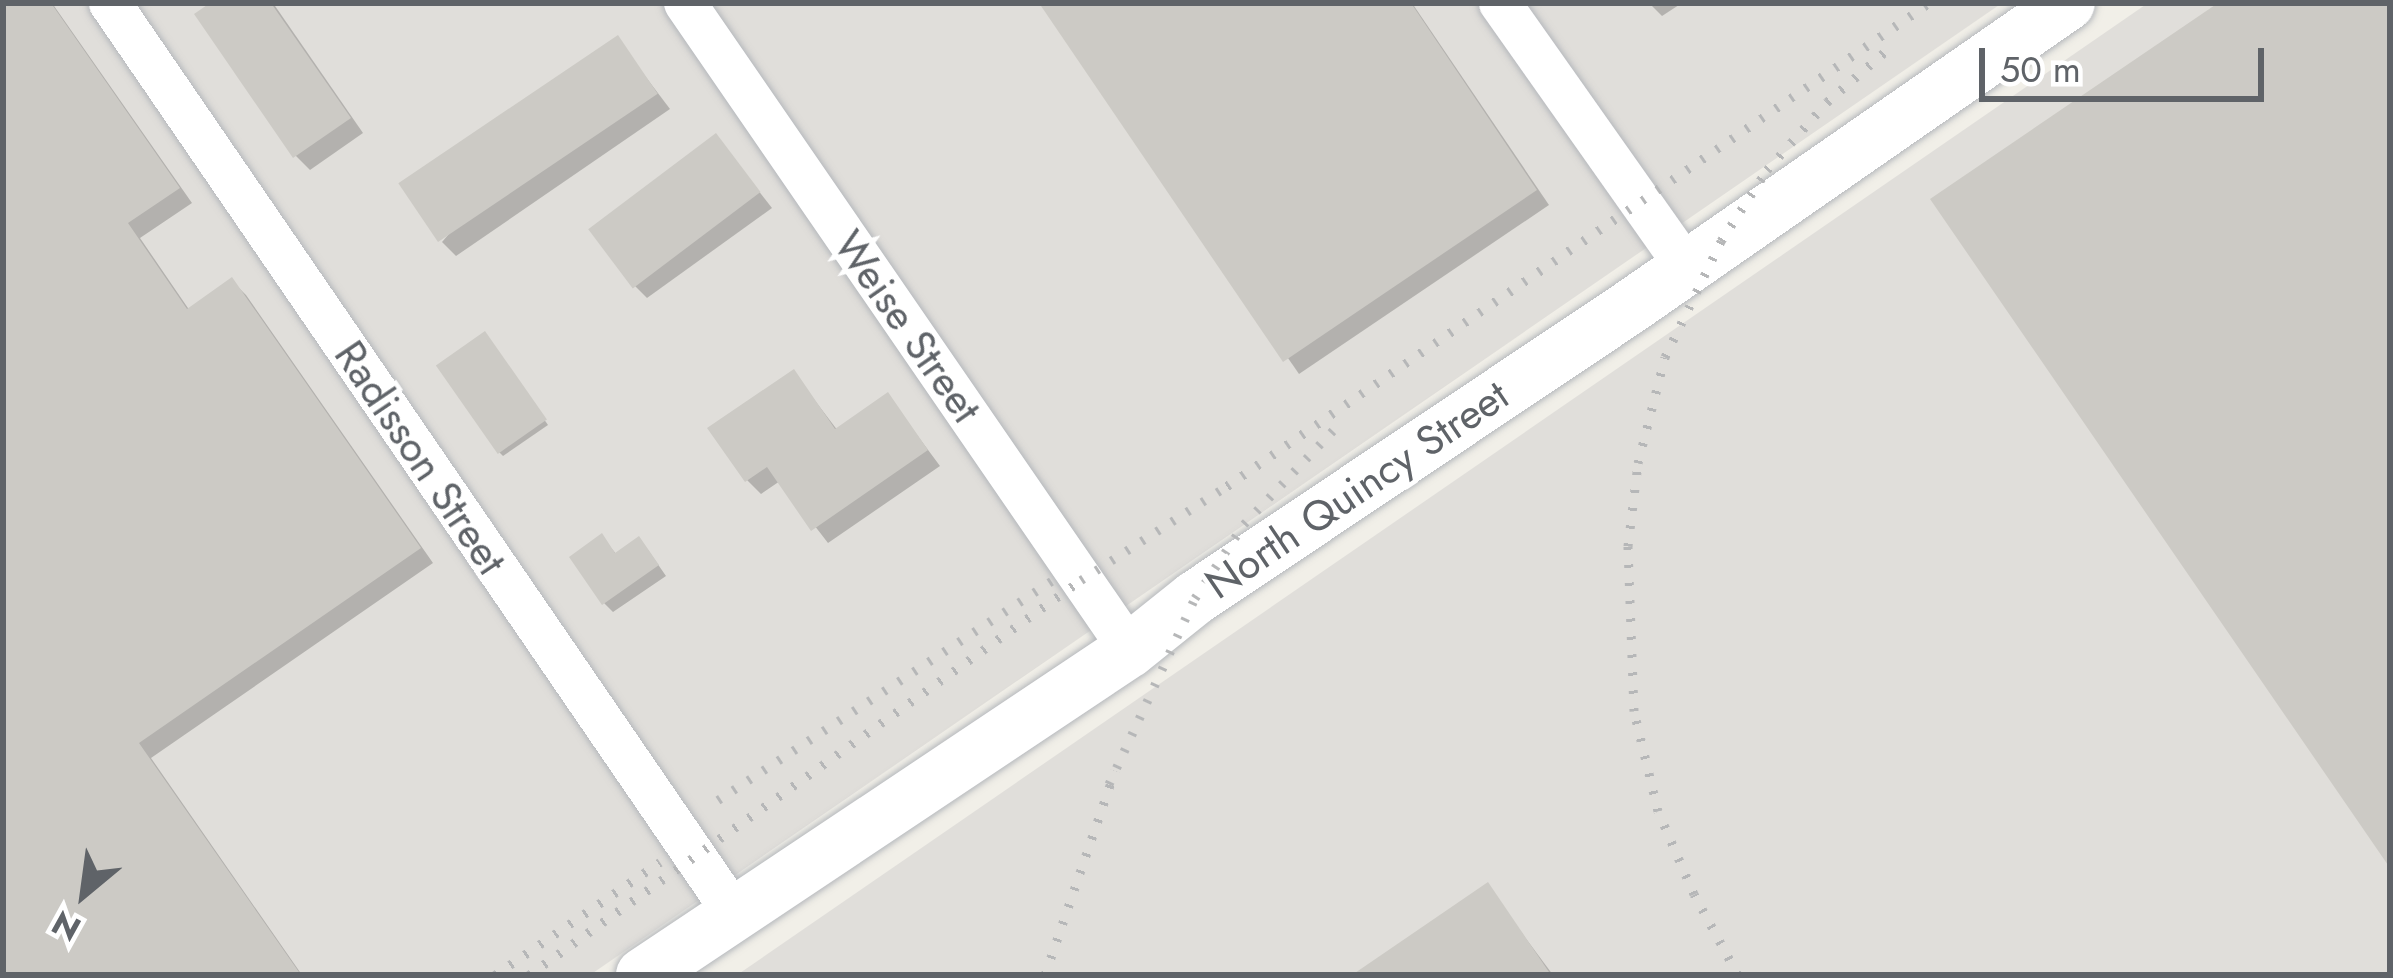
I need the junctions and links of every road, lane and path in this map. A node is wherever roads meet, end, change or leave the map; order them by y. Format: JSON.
{"nodes":[{"id":1,"x":110,"y":3,"type":"edge"},
{"id":2,"x":685,"y":3,"type":"edge"},
{"id":3,"x":1500,"y":3,"type":"edge"},
{"id":4,"x":2068,"y":3,"type":"edge"},
{"id":5,"x":1686,"y":267,"type":"junction"},
{"id":6,"x":1130,"y":650,"type":"junction"},
{"id":7,"x":733,"y":912,"type":"junction"},
{"id":8,"x":643,"y":975,"type":"edge"}],
"edges":[{"from":1,"to":7,"type":"street","name":"Radisson Street"},
{"from":2,"to":6,"type":"street","name":"Weise Street"},
{"from":3,"to":5,"type":"street"},
{"from":4,"to":5,"type":"street","name":"North Quincy Street"},
{"from":5,"to":6,"type":"street","name":"North Quincy Street"},
{"from":6,"to":7,"type":"street","name":"North Quincy Street"},
{"from":7,"to":8,"type":"street","name":"North Quincy Street"}]}
